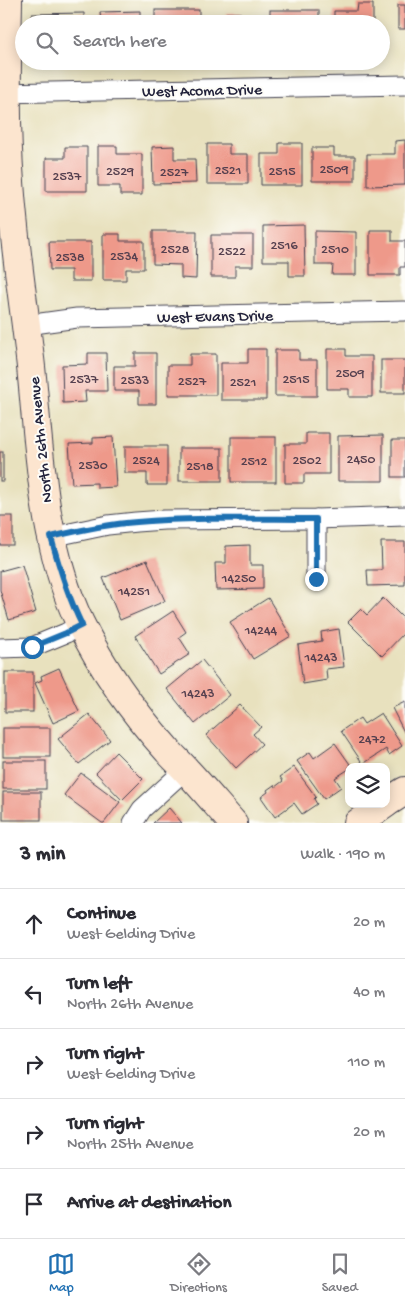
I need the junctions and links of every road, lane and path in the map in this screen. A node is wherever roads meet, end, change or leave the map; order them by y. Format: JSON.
{"nodes":[{"id":1,"x":8,"y":0,"type":"edge"},
{"id":2,"x":405,"y":85,"type":"edge"},
{"id":3,"x":4,"y":93,"type":"edge"},
{"id":4,"x":405,"y":311,"type":"edge"},
{"id":5,"x":25,"y":327,"type":"junction"},
{"id":6,"x":405,"y":516,"type":"edge"},
{"id":7,"x":316,"y":519,"type":"junction"},
{"id":8,"x":51,"y":537,"type":"junction"},
{"id":9,"x":316,"y":579,"type":"dead end"},
{"id":10,"x":82,"y":625,"type":"junction"},
{"id":11,"x":0,"y":648,"type":"edge"},
{"id":12,"x":186,"y":769,"type":"junction"},
{"id":13,"x":405,"y":791,"type":"edge"},
{"id":14,"x":390,"y":801,"type":"edge"},
{"id":15,"x":379,"y":808,"type":"edge"},
{"id":16,"x":133,"y":823,"type":"edge"},
{"id":17,"x":233,"y":823,"type":"edge"},
{"id":18,"x":358,"y":823,"type":"edge"}],
"edges":[{"from":1,"to":3,"type":"street","name":"North 26th Avenue"},
{"from":2,"to":3,"type":"street","name":"West Acoma Drive"},
{"from":3,"to":5,"type":"street","name":"North 26th Avenue"},
{"from":4,"to":5,"type":"street","name":"West Evans Drive"},
{"from":5,"to":8,"type":"street","name":"North 26th Avenue"},
{"from":6,"to":7,"type":"street"},
{"from":7,"to":8,"type":"street"},
{"from":7,"to":9,"type":"street"},
{"from":8,"to":10,"type":"street","name":"North 26th Avenue"},
{"from":10,"to":11,"type":"street"},
{"from":10,"to":12,"type":"street","name":"North 26th Avenue"},
{"from":12,"to":16,"type":"street"},
{"from":12,"to":17,"type":"street","name":"North 26th Avenue"},
{"from":13,"to":14,"type":"street"},
{"from":15,"to":18,"type":"street"}]}
